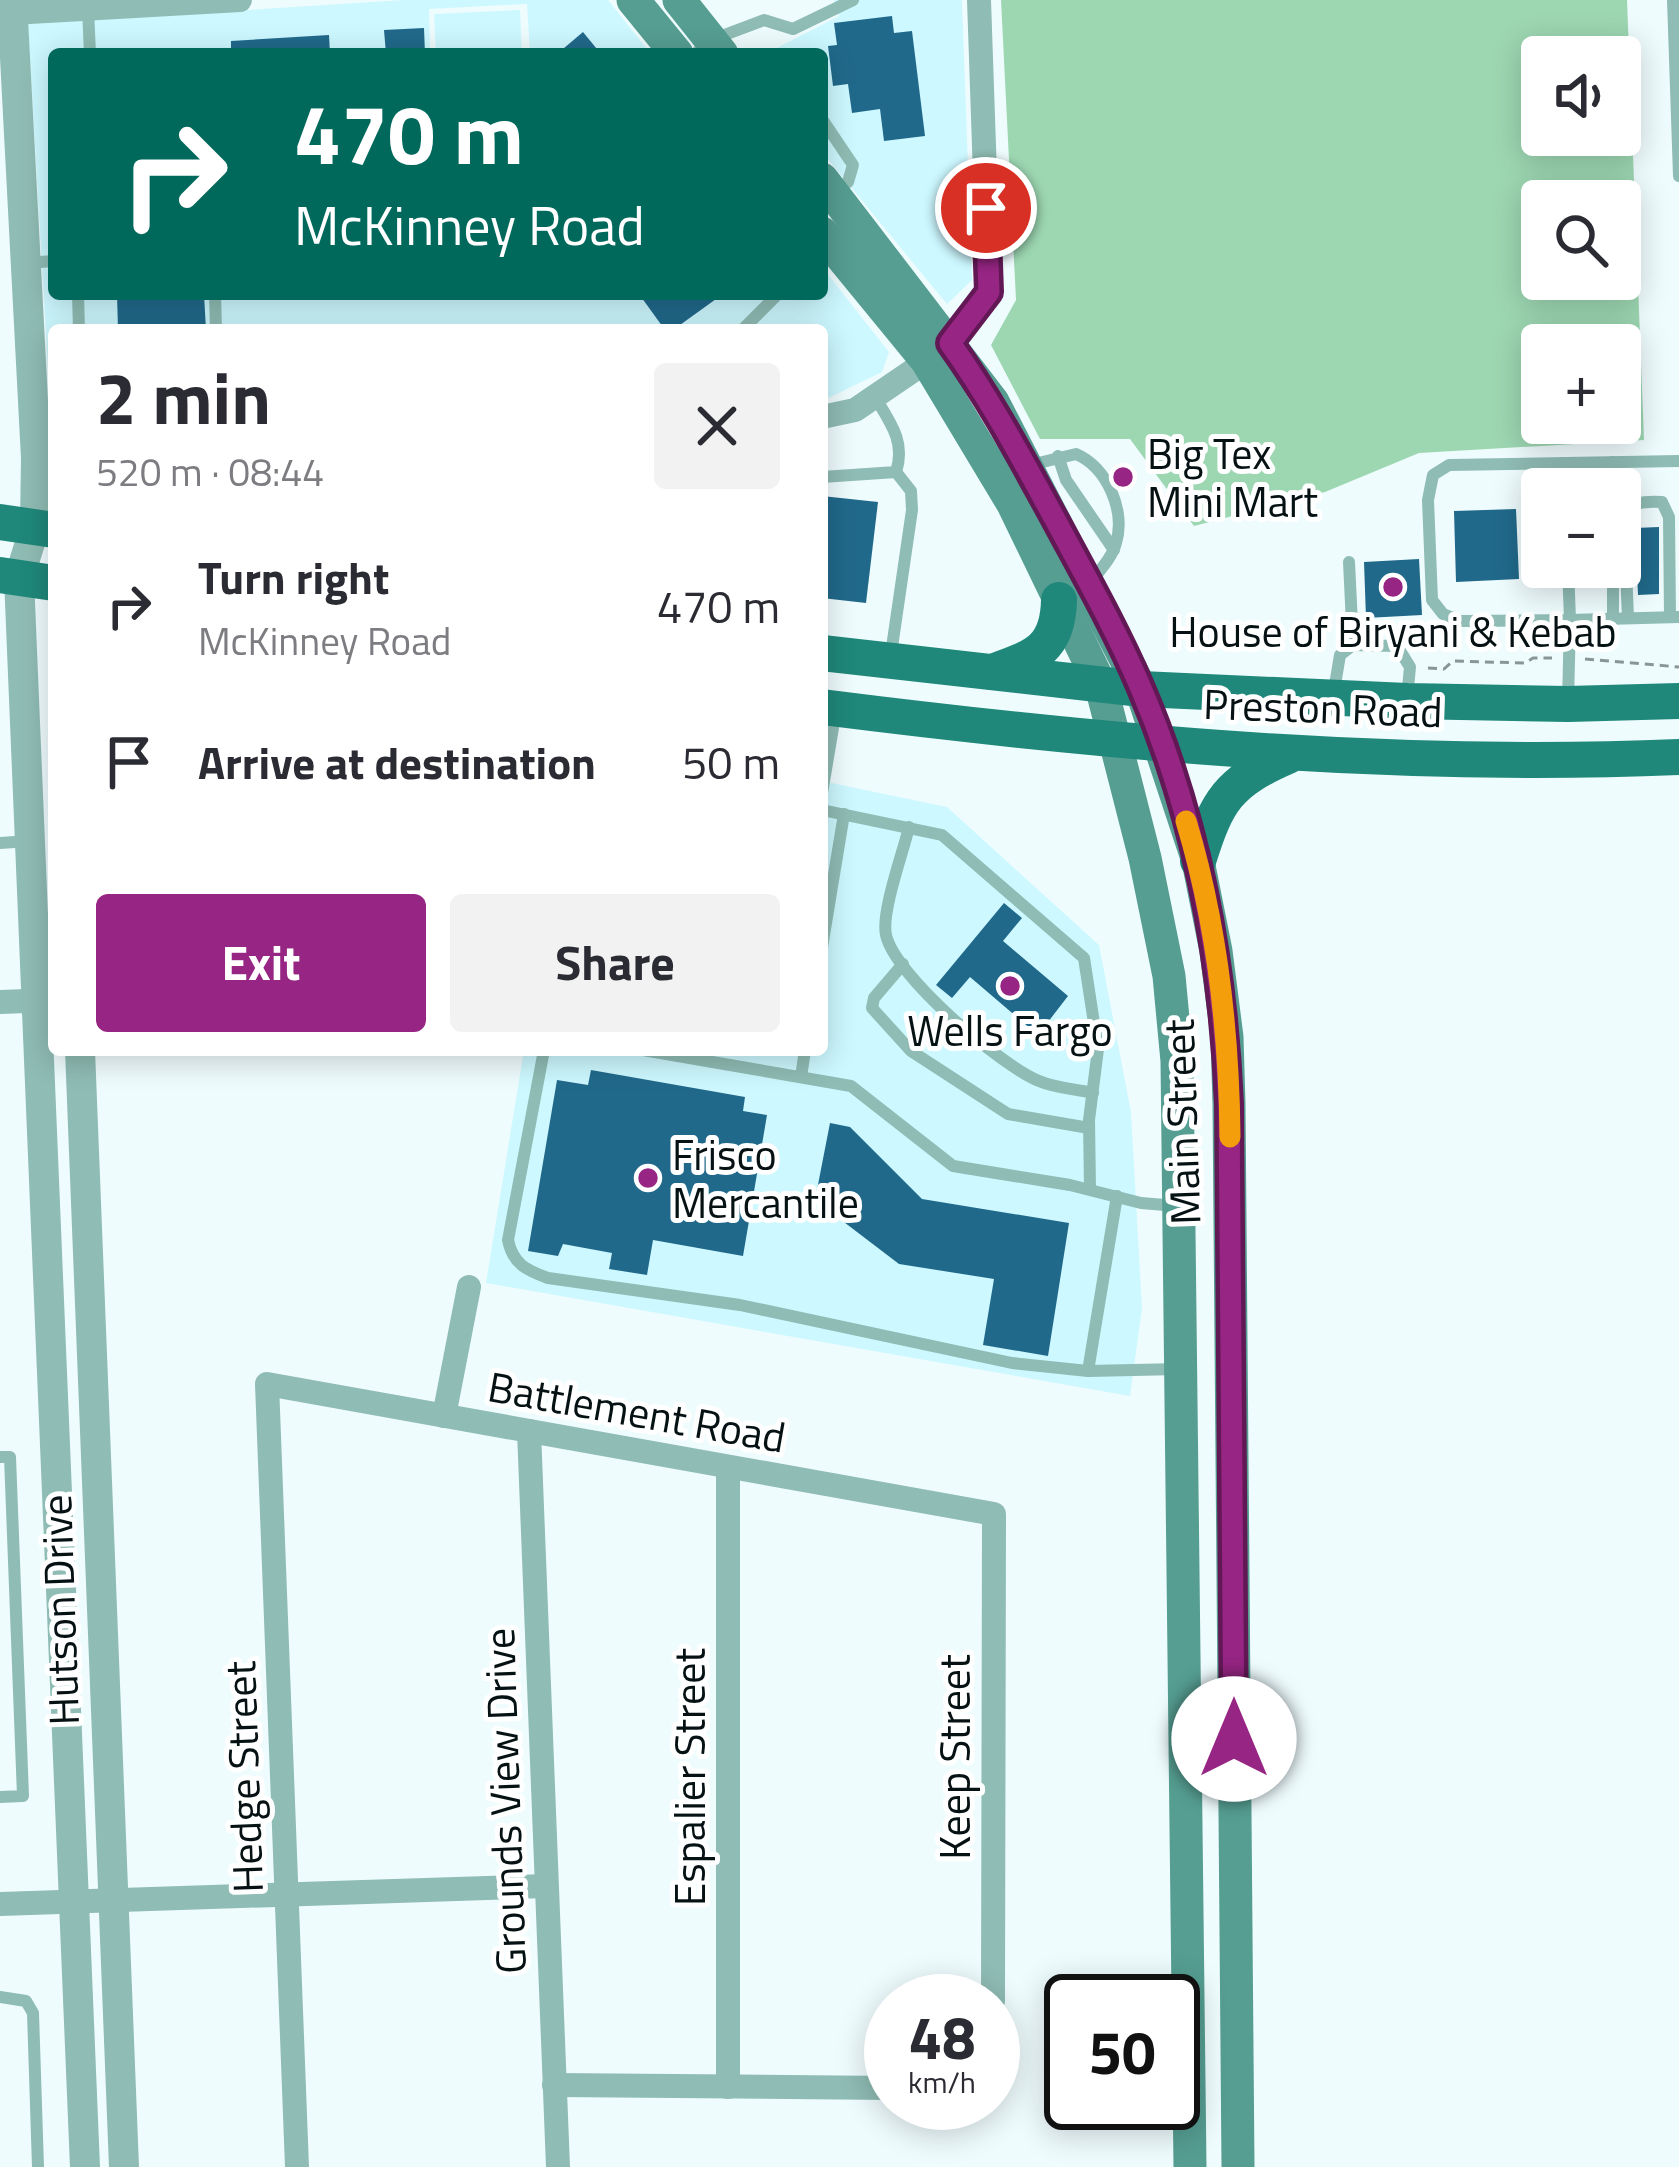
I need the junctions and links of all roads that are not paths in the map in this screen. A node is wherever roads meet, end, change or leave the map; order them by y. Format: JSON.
{"nodes":[{"id":1,"x":237,"y":0,"type":"edge"},
{"id":2,"x":633,"y":0,"type":"edge"},
{"id":3,"x":853,"y":0,"type":"edge"},
{"id":4,"x":980,"y":0,"type":"edge"},
{"id":5,"x":1672,"y":0,"type":"edge"},
{"id":6,"x":684,"y":2,"type":"edge"},
{"id":7,"x":12,"y":7,"type":"edge"},
{"id":8,"x":88,"y":9,"type":"junction"},
{"id":9,"x":90,"y":48,"type":"edge"},
{"id":10,"x":671,"y":48,"type":"edge"},
{"id":11,"x":708,"y":48,"type":"edge"},
{"id":12,"x":711,"y":48,"type":"edge"},
{"id":13,"x":828,"y":127,"type":"edge"},
{"id":14,"x":9,"y":139,"type":"edge"},
{"id":15,"x":1679,"y":176,"type":"edge"},
{"id":16,"x":828,"y":186,"type":"edge"},
{"id":17,"x":828,"y":239,"type":"edge"},
{"id":18,"x":39,"y":262,"type":"edge"},
{"id":19,"x":772,"y":300,"type":"edge"},
{"id":20,"x":748,"y":324,"type":"edge"},
{"id":21,"x":939,"y":352,"type":"junction"},
{"id":22,"x":874,"y":397,"type":"junction"},
{"id":23,"x":828,"y":416,"type":"edge"},
{"id":24,"x":45,"y":458,"type":"edge"},
{"id":25,"x":1042,"y":461,"type":"junction"},
{"id":26,"x":1679,"y":461,"type":"edge"},
{"id":27,"x":1612,"y":462,"type":"junction"},
{"id":28,"x":1562,"y":463,"type":"junction"},
{"id":29,"x":1562,"y":468,"type":"edge"},
{"id":30,"x":1612,"y":468,"type":"edge"},
{"id":31,"x":896,"y":472,"type":"junction"},
{"id":32,"x":828,"y":477,"type":"edge"},
{"id":33,"x":30,"y":526,"type":"edge"},
{"id":34,"x":1114,"y":550,"type":"junction"},
{"id":35,"x":1349,"y":562,"type":"dead end"},
{"id":36,"x":32,"y":577,"type":"edge"},
{"id":37,"x":1569,"y":588,"type":"edge"},
{"id":38,"x":1616,"y":588,"type":"edge"},
{"id":39,"x":1075,"y":592,"type":"junction"},
{"id":40,"x":1674,"y":617,"type":"edge"},
{"id":41,"x":1621,"y":618,"type":"junction"},
{"id":42,"x":1570,"y":620,"type":"junction"},
{"id":43,"x":1353,"y":645,"type":"junction"},
{"id":44,"x":828,"y":654,"type":"edge"},
{"id":45,"x":890,"y":661,"type":"junction"},
{"id":46,"x":989,"y":673,"type":"junction"},
{"id":47,"x":1408,"y":684,"type":"junction"},
{"id":48,"x":1101,"y":686,"type":"junction"},
{"id":49,"x":1142,"y":689,"type":"junction"},
{"id":50,"x":1334,"y":698,"type":"junction"},
{"id":51,"x":1679,"y":700,"type":"edge"},
{"id":52,"x":1568,"y":704,"type":"junction"},
{"id":53,"x":829,"y":708,"type":"edge"},
{"id":54,"x":1115,"y":742,"type":"junction"},
{"id":55,"x":1162,"y":745,"type":"junction"},
{"id":56,"x":1294,"y":754,"type":"junction"},
{"id":57,"x":1679,"y":757,"type":"edge"},
{"id":58,"x":828,"y":811,"type":"edge"},
{"id":59,"x":844,"y":814,"type":"junction"},
{"id":60,"x":909,"y":826,"type":"junction"},
{"id":61,"x":16,"y":842,"type":"edge"},
{"id":62,"x":1198,"y":861,"type":"junction"},
{"id":63,"x":828,"y":911,"type":"edge"},
{"id":64,"x":903,"y":964,"type":"junction"},
{"id":65,"x":46,"y":1001,"type":"edge"},
{"id":66,"x":0,"y":1002,"type":"edge"},
{"id":67,"x":80,"y":1056,"type":"edge"},
{"id":68,"x":543,"y":1056,"type":"edge"},
{"id":69,"x":689,"y":1056,"type":"edge"},
{"id":70,"x":742,"y":1056,"type":"edge"},
{"id":71,"x":805,"y":1056,"type":"edge"},
{"id":72,"x":740,"y":1066,"type":"junction"},
{"id":73,"x":801,"y":1077,"type":"junction"},
{"id":74,"x":1093,"y":1093,"type":"junction"},
{"id":75,"x":1089,"y":1128,"type":"junction"},
{"id":76,"x":1090,"y":1189,"type":"junction"},
{"id":77,"x":1117,"y":1196,"type":"junction"},
{"id":78,"x":1180,"y":1206,"type":"junction"},
{"id":79,"x":470,"y":1287,"type":"dead end"},
{"id":80,"x":92,"y":1290,"type":"junction"},
{"id":81,"x":49,"y":1294,"type":"junction"},
{"id":82,"x":1181,"y":1369,"type":"junction"},
{"id":83,"x":1231,"y":1370,"type":"junction"},
{"id":84,"x":1088,"y":1371,"type":"junction"},
{"id":85,"x":267,"y":1384,"type":"joint"},
{"id":86,"x":444,"y":1416,"type":"junction"},
{"id":87,"x":530,"y":1431,"type":"junction"},
{"id":88,"x":0,"y":1457,"type":"edge"},
{"id":89,"x":728,"y":1466,"type":"junction"},
{"id":90,"x":994,"y":1514,"type":"joint"},
{"id":91,"x":0,"y":1797,"type":"edge"},
{"id":92,"x":546,"y":1886,"type":"junction"},
{"id":93,"x":286,"y":1894,"type":"junction"},
{"id":94,"x":111,"y":1900,"type":"junction"},
{"id":95,"x":72,"y":1901,"type":"junction"},
{"id":96,"x":0,"y":1904,"type":"edge"},
{"id":97,"x":993,"y":1974,"type":"edge"},
{"id":98,"x":0,"y":1997,"type":"edge"},
{"id":99,"x":554,"y":2085,"type":"junction"},
{"id":100,"x":728,"y":2086,"type":"junction"},
{"id":101,"x":864,"y":2088,"type":"edge"},
{"id":102,"x":38,"y":2167,"type":"edge"},
{"id":103,"x":85,"y":2167,"type":"edge"},
{"id":104,"x":124,"y":2167,"type":"edge"},
{"id":105,"x":297,"y":2167,"type":"edge"},
{"id":106,"x":558,"y":2167,"type":"edge"},
{"id":107,"x":1190,"y":2167,"type":"edge"},
{"id":108,"x":1238,"y":2167,"type":"edge"}],
"edges":[{"from":1,"to":8,"type":"street"},
{"from":2,"to":10,"type":"main road"},
{"from":3,"to":12,"type":"lane"},
{"from":4,"to":21,"type":"street"},
{"from":5,"to":15,"type":"lane"},
{"from":6,"to":11,"type":"main road"},
{"from":7,"to":8,"type":"street"},
{"from":7,"to":14,"type":"street","name":"Hutson Drive"},
{"from":8,"to":9,"type":"lane"},
{"from":13,"to":16,"type":"lane"},
{"from":14,"to":18,"type":"street","name":"Hutson Drive"},
{"from":16,"to":21,"type":"main road","name":"Main Street"},
{"from":17,"to":21,"type":"main road","name":"Main Street"},
{"from":18,"to":24,"type":"street","name":"Hutson Drive"},
{"from":19,"to":20,"type":"lane"},
{"from":21,"to":22,"type":"street"},
{"from":21,"to":25,"type":"main road","name":"Main Street"},
{"from":21,"to":39,"type":"main road","name":"Main Street"},
{"from":22,"to":23,"type":"street"},
{"from":22,"to":31,"type":"lane"},
{"from":24,"to":33,"type":"street","name":"Hutson Drive"},
{"from":25,"to":34,"type":"lane"},
{"from":25,"to":34,"type":"lane"},
{"from":25,"to":39,"type":"main road","name":"Main Street"},
{"from":26,"to":27,"type":"lane"},
{"from":27,"to":28,"type":"lane"},
{"from":27,"to":30,"type":"lane"},
{"from":28,"to":29,"type":"lane"},
{"from":28,"to":42,"type":"lane"},
{"from":31,"to":32,"type":"lane"},
{"from":31,"to":45,"type":"lane"},
{"from":33,"to":36,"type":"street","name":"Hutson Drive"},
{"from":34,"to":39,"type":"lane"},
{"from":35,"to":43,"type":"lane"},
{"from":36,"to":61,"type":"street","name":"Hutson Drive"},
{"from":37,"to":42,"type":"lane"},
{"from":38,"to":41,"type":"lane"},
{"from":39,"to":46,"type":"main road"},
{"from":39,"to":48,"type":"main road","name":"Main Street"},
{"from":39,"to":49,"type":"main road","name":"Main Street"},
{"from":40,"to":41,"type":"lane"},
{"from":40,"to":41,"type":"lane"},
{"from":41,"to":42,"type":"lane"},
{"from":42,"to":52,"type":"lane"},
{"from":43,"to":47,"type":"lane"},
{"from":43,"to":50,"type":"lane"},
{"from":44,"to":45,"type":"main road","name":"Preston Road"},
{"from":45,"to":46,"type":"main road","name":"Preston Road"},
{"from":46,"to":48,"type":"main road","name":"Preston Road"},
{"from":47,"to":50,"type":"main road","name":"Preston Road"},
{"from":47,"to":52,"type":"main road","name":"Preston Road"},
{"from":48,"to":49,"type":"main road","name":"Preston Road"},
{"from":48,"to":54,"type":"main road","name":"Main Street"},
{"from":49,"to":50,"type":"main road","name":"Preston Road"},
{"from":49,"to":55,"type":"main road","name":"Main Street"},
{"from":51,"to":52,"type":"main road","name":"Preston Road"},
{"from":53,"to":54,"type":"main road","name":"Preston Road"},
{"from":54,"to":55,"type":"main road","name":"Preston Road"},
{"from":54,"to":78,"type":"main road","name":"Main Street"},
{"from":55,"to":56,"type":"main road","name":"Preston Road"},
{"from":55,"to":62,"type":"main road","name":"Main Street"},
{"from":56,"to":57,"type":"main road","name":"Preston Road"},
{"from":56,"to":62,"type":"main road"},
{"from":58,"to":59,"type":"lane"},
{"from":59,"to":60,"type":"lane"},
{"from":59,"to":63,"type":"lane"},
{"from":60,"to":64,"type":"lane"},
{"from":60,"to":74,"type":"lane"},
{"from":61,"to":65,"type":"street","name":"Hutson Drive"},
{"from":62,"to":83,"type":"main road","name":"Main Street"},
{"from":64,"to":74,"type":"lane"},
{"from":64,"to":75,"type":"lane"},
{"from":65,"to":66,"type":"street"},
{"from":65,"to":81,"type":"street","name":"Hutson Drive"},
{"from":67,"to":80,"type":"street","name":"Hutson Drive"},
{"from":68,"to":84,"type":"lane"},
{"from":69,"to":72,"type":"lane"},
{"from":70,"to":72,"type":"lane"},
{"from":71,"to":73,"type":"lane"},
{"from":72,"to":73,"type":"lane"},
{"from":73,"to":76,"type":"lane"},
{"from":74,"to":75,"type":"lane"},
{"from":75,"to":76,"type":"lane"},
{"from":76,"to":77,"type":"lane"},
{"from":77,"to":78,"type":"lane"},
{"from":77,"to":84,"type":"lane"},
{"from":78,"to":82,"type":"main road","name":"Main Street"},
{"from":79,"to":86,"type":"street"},
{"from":80,"to":81,"type":"street"},
{"from":80,"to":94,"type":"street","name":"Hutson Drive"},
{"from":81,"to":95,"type":"street","name":"Hutson Drive"},
{"from":82,"to":83,"type":"main road"},
{"from":82,"to":84,"type":"lane"},
{"from":82,"to":107,"type":"main road","name":"Main Street"},
{"from":83,"to":108,"type":"main road","name":"Main Street"},
{"from":85,"to":86,"type":"street","name":"Battlement Road"},
{"from":85,"to":93,"type":"street","name":"Hedge Street"},
{"from":86,"to":87,"type":"street","name":"Battlement Road"},
{"from":87,"to":89,"type":"street","name":"Battlement Road"},
{"from":87,"to":92,"type":"street","name":"Grounds View Drive"},
{"from":88,"to":91,"type":"lane"},
{"from":89,"to":90,"type":"street","name":"Battlement Road"},
{"from":89,"to":100,"type":"street","name":"Espalier Street"},
{"from":90,"to":97,"type":"street","name":"Keep Street"},
{"from":92,"to":93,"type":"street"},
{"from":92,"to":99,"type":"street","name":"Grounds View Drive"},
{"from":93,"to":94,"type":"street"},
{"from":93,"to":105,"type":"street","name":"Hedge Street"},
{"from":94,"to":95,"type":"street"},
{"from":94,"to":104,"type":"street","name":"Hutson Drive"},
{"from":95,"to":96,"type":"street"},
{"from":95,"to":103,"type":"street","name":"Hutson Drive"},
{"from":98,"to":102,"type":"lane"},
{"from":99,"to":100,"type":"street"},
{"from":99,"to":106,"type":"street","name":"Grounds View Drive"},
{"from":100,"to":101,"type":"street"}]}
